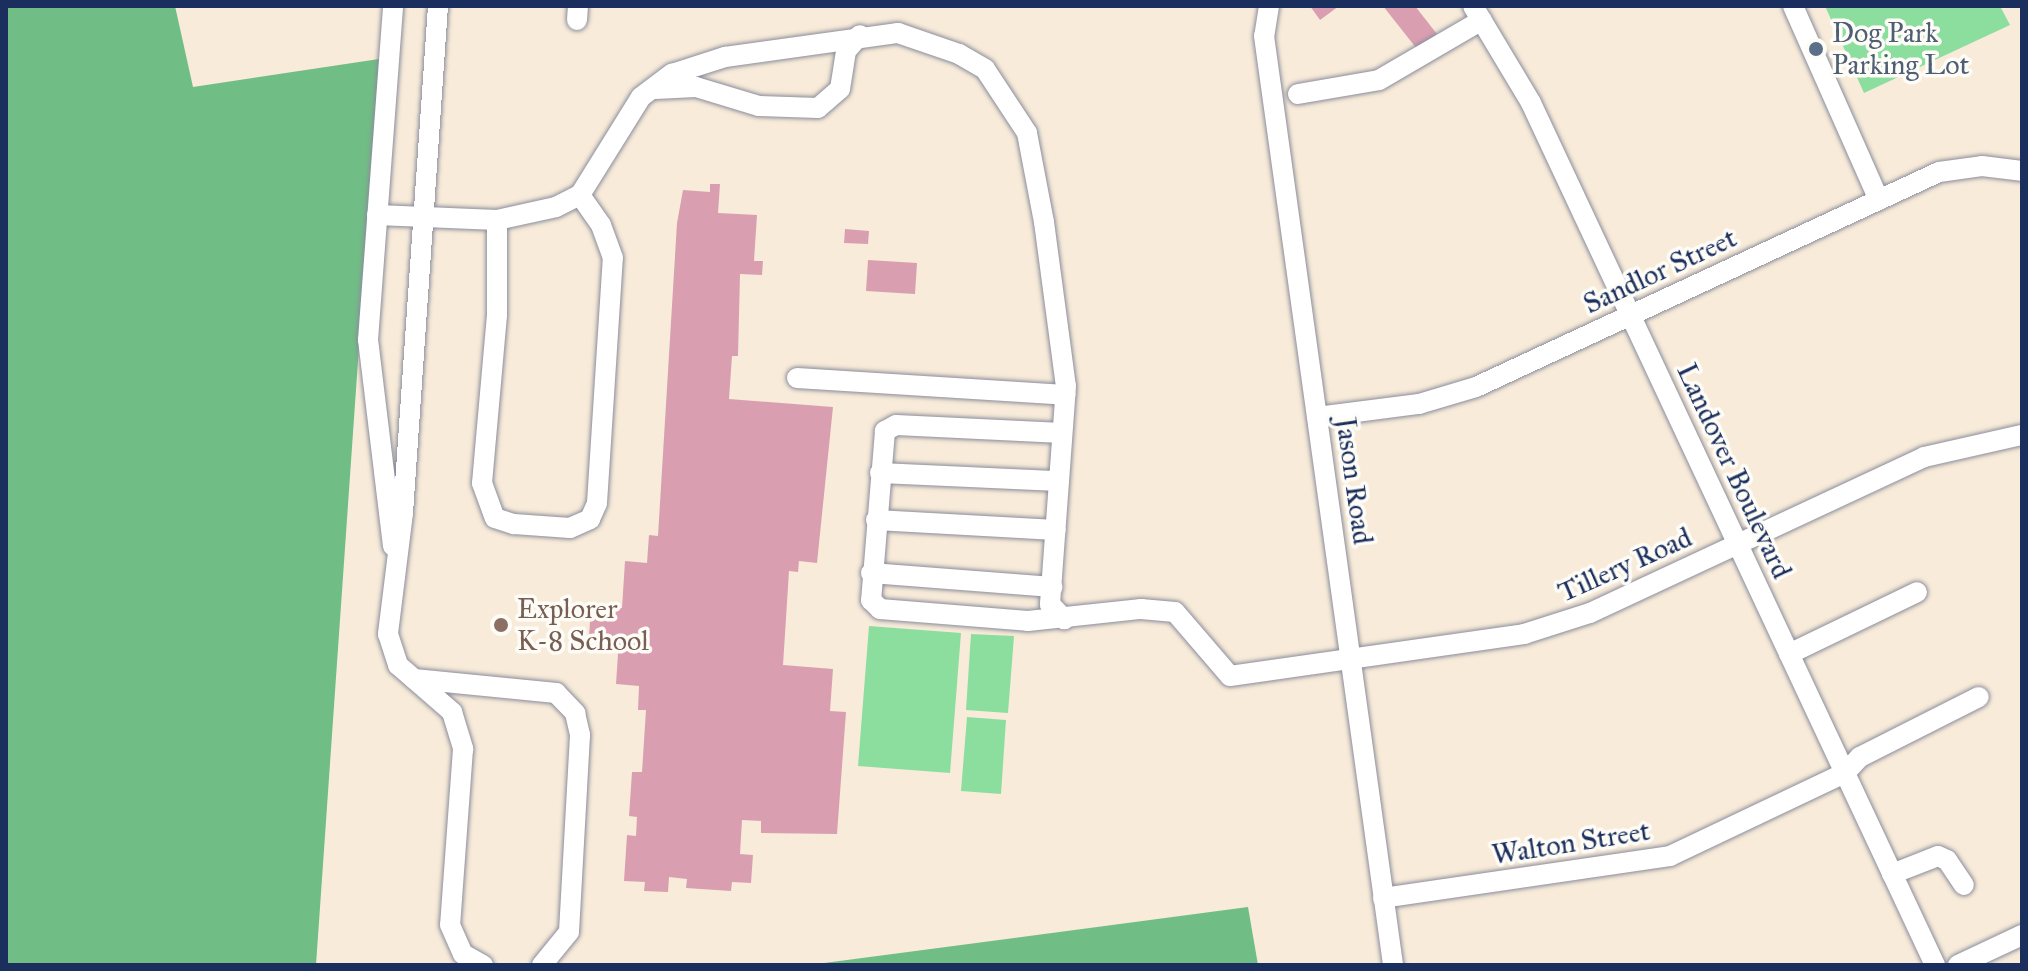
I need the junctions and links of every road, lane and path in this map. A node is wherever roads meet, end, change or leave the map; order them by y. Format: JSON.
{"nodes":[{"id":1,"x":393,"y":6,"type":"edge"},
{"id":2,"x":438,"y":6,"type":"edge"},
{"id":3,"x":1269,"y":6,"type":"edge"},
{"id":4,"x":1793,"y":6,"type":"edge"},
{"id":5,"x":1477,"y":13,"type":"edge"},
{"id":6,"x":860,"y":35,"type":"junction"},
{"id":7,"x":651,"y":90,"type":"junction"},
{"id":8,"x":1298,"y":94,"type":"dead end"},
{"id":9,"x":2022,"y":171,"type":"edge"},
{"id":10,"x":580,"y":195,"type":"junction"},
{"id":11,"x":1879,"y":200,"type":"junction"},
{"id":12,"x":377,"y":215,"type":"junction"},
{"id":13,"x":422,"y":220,"type":"junction"},
{"id":14,"x":497,"y":220,"type":"junction"},
{"id":15,"x":1631,"y":316,"type":"junction"},
{"id":16,"x":797,"y":378,"type":"dead end"},
{"id":17,"x":1065,"y":395,"type":"junction"},
{"id":18,"x":1317,"y":417,"type":"junction"},
{"id":19,"x":1062,"y":433,"type":"junction"},
{"id":20,"x":2022,"y":435,"type":"edge"},
{"id":21,"x":880,"y":473,"type":"junction"},
{"id":22,"x":1059,"y":481,"type":"junction"},
{"id":23,"x":876,"y":520,"type":"junction"},
{"id":24,"x":1056,"y":530,"type":"junction"},
{"id":25,"x":1738,"y":544,"type":"junction"},
{"id":26,"x":394,"y":554,"type":"junction"},
{"id":27,"x":871,"y":573,"type":"junction"},
{"id":28,"x":1052,"y":587,"type":"junction"},
{"id":29,"x":1917,"y":592,"type":"dead end"},
{"id":30,"x":1064,"y":619,"type":"junction"},
{"id":31,"x":1789,"y":654,"type":"junction"},
{"id":32,"x":1350,"y":659,"type":"junction"},
{"id":33,"x":414,"y":679,"type":"junction"},
{"id":34,"x":1979,"y":697,"type":"dead end"},
{"id":35,"x":1845,"y":773,"type":"junction"},
{"id":36,"x":1892,"y":874,"type":"junction"},
{"id":37,"x":1964,"y":885,"type":"dead end"},
{"id":38,"x":1383,"y":898,"type":"junction"},
{"id":39,"x":2022,"y":935,"type":"edge"},
{"id":40,"x":483,"y":965,"type":"edge"},
{"id":41,"x":542,"y":965,"type":"edge"},
{"id":42,"x":1393,"y":965,"type":"edge"},
{"id":43,"x":1935,"y":965,"type":"edge"},
{"id":44,"x":1958,"y":965,"type":"edge"}],
"edges":[{"from":1,"to":12,"type":"street"},
{"from":2,"to":13,"type":"street"},
{"from":3,"to":18,"type":"street","name":"Jason Road"},
{"from":4,"to":11,"type":"street"},
{"from":5,"to":8,"type":"street"},
{"from":5,"to":15,"type":"street","name":"Landover Boulevard"},
{"from":6,"to":7,"type":"street"},
{"from":6,"to":7,"type":"street"},
{"from":6,"to":17,"type":"street"},
{"from":7,"to":10,"type":"street"},
{"from":9,"to":11,"type":"street","name":"Sandlor Street"},
{"from":10,"to":14,"type":"street"},
{"from":10,"to":14,"type":"street"},
{"from":11,"to":15,"type":"street","name":"Sandlor Street"},
{"from":12,"to":13,"type":"street"},
{"from":12,"to":26,"type":"street"},
{"from":13,"to":14,"type":"street"},
{"from":13,"to":26,"type":"street"},
{"from":15,"to":18,"type":"street","name":"Sandlor Street"},
{"from":15,"to":25,"type":"street","name":"Landover Boulevard"},
{"from":16,"to":17,"type":"street"},
{"from":17,"to":19,"type":"street"},
{"from":18,"to":32,"type":"street","name":"Jason Road"},
{"from":19,"to":21,"type":"street"},
{"from":19,"to":22,"type":"street"},
{"from":20,"to":25,"type":"street","name":"Tillery Road"},
{"from":21,"to":22,"type":"street"},
{"from":21,"to":23,"type":"street"},
{"from":22,"to":24,"type":"street"},
{"from":23,"to":24,"type":"street"},
{"from":23,"to":27,"type":"street"},
{"from":24,"to":28,"type":"street"},
{"from":25,"to":31,"type":"street","name":"Landover Boulevard"},
{"from":25,"to":32,"type":"street","name":"Tillery Road"},
{"from":26,"to":33,"type":"street"},
{"from":27,"to":28,"type":"street"},
{"from":27,"to":30,"type":"street"},
{"from":28,"to":30,"type":"street"},
{"from":29,"to":31,"type":"street"},
{"from":30,"to":32,"type":"street","name":"Tillery Road"},
{"from":31,"to":35,"type":"street","name":"Landover Boulevard"},
{"from":32,"to":38,"type":"street","name":"Jason Road"},
{"from":33,"to":40,"type":"street"},
{"from":33,"to":41,"type":"street"},
{"from":34,"to":35,"type":"street","name":"Walton Street"},
{"from":35,"to":36,"type":"street","name":"Landover Boulevard"},
{"from":35,"to":38,"type":"street","name":"Walton Street"},
{"from":36,"to":37,"type":"street"},
{"from":36,"to":43,"type":"street","name":"Landover Boulevard"},
{"from":38,"to":42,"type":"street","name":"Jason Road"},
{"from":39,"to":44,"type":"street"}]}
